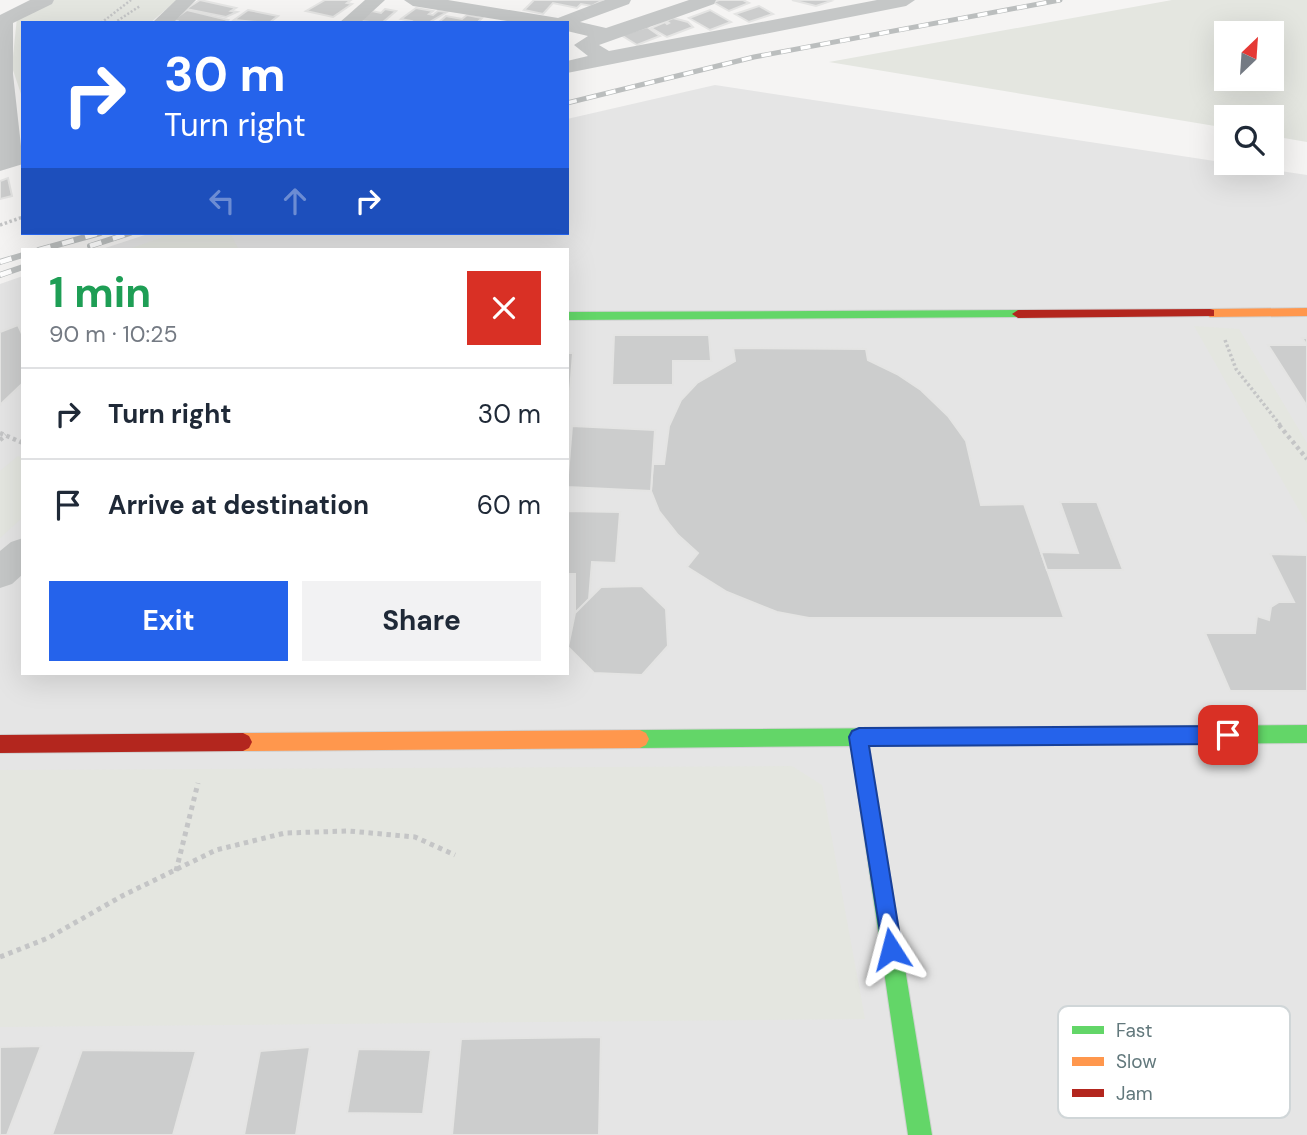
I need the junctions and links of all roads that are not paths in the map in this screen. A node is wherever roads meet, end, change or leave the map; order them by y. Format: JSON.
{"nodes":[{"id":1,"x":45,"y":0,"type":"edge"},
{"id":2,"x":187,"y":0,"type":"edge"},
{"id":3,"x":376,"y":0,"type":"edge"},
{"id":4,"x":413,"y":0,"type":"edge"},
{"id":5,"x":622,"y":0,"type":"edge"},
{"id":6,"x":707,"y":0,"type":"edge"},
{"id":7,"x":906,"y":0,"type":"edge"},
{"id":8,"x":2,"y":15,"type":"edge"},
{"id":9,"x":163,"y":21,"type":"edge"},
{"id":10,"x":350,"y":21,"type":"edge"},
{"id":11,"x":546,"y":21,"type":"edge"},
{"id":12,"x":564,"y":21,"type":"edge"},
{"id":13,"x":569,"y":25,"type":"edge"},
{"id":14,"x":607,"y":34,"type":"junction"},
{"id":15,"x":606,"y":58,"type":"junction"},
{"id":16,"x":0,"y":67,"type":"edge"},
{"id":17,"x":569,"y":67,"type":"edge"},
{"id":18,"x":3,"y":115,"type":"edge"},
{"id":19,"x":0,"y":164,"type":"edge"},
{"id":20,"x":1307,"y":312,"type":"edge"},
{"id":21,"x":569,"y":316,"type":"edge"},
{"id":22,"x":21,"y":554,"type":"edge"},
{"id":23,"x":0,"y":573,"type":"edge"},
{"id":24,"x":1307,"y":734,"type":"edge"},
{"id":25,"x":859,"y":737,"type":"junction"},
{"id":26,"x":0,"y":744,"type":"edge"},
{"id":27,"x":920,"y":1135,"type":"edge"}],
"edges":[{"from":1,"to":8,"type":"street"},
{"from":2,"to":9,"type":"street"},
{"from":3,"to":10,"type":"street"},
{"from":4,"to":11,"type":"street"},
{"from":5,"to":12,"type":"street"},
{"from":6,"to":14,"type":"street"},
{"from":7,"to":15,"type":"street"},
{"from":8,"to":16,"type":"street"},
{"from":13,"to":14,"type":"street"},
{"from":14,"to":15,"type":"street"},
{"from":15,"to":17,"type":"street"},
{"from":16,"to":18,"type":"street"},
{"from":18,"to":19,"type":"street"},
{"from":20,"to":21,"type":"street"},
{"from":22,"to":23,"type":"street"},
{"from":24,"to":25,"type":"street"},
{"from":25,"to":26,"type":"street"},
{"from":25,"to":27,"type":"street"}]}
